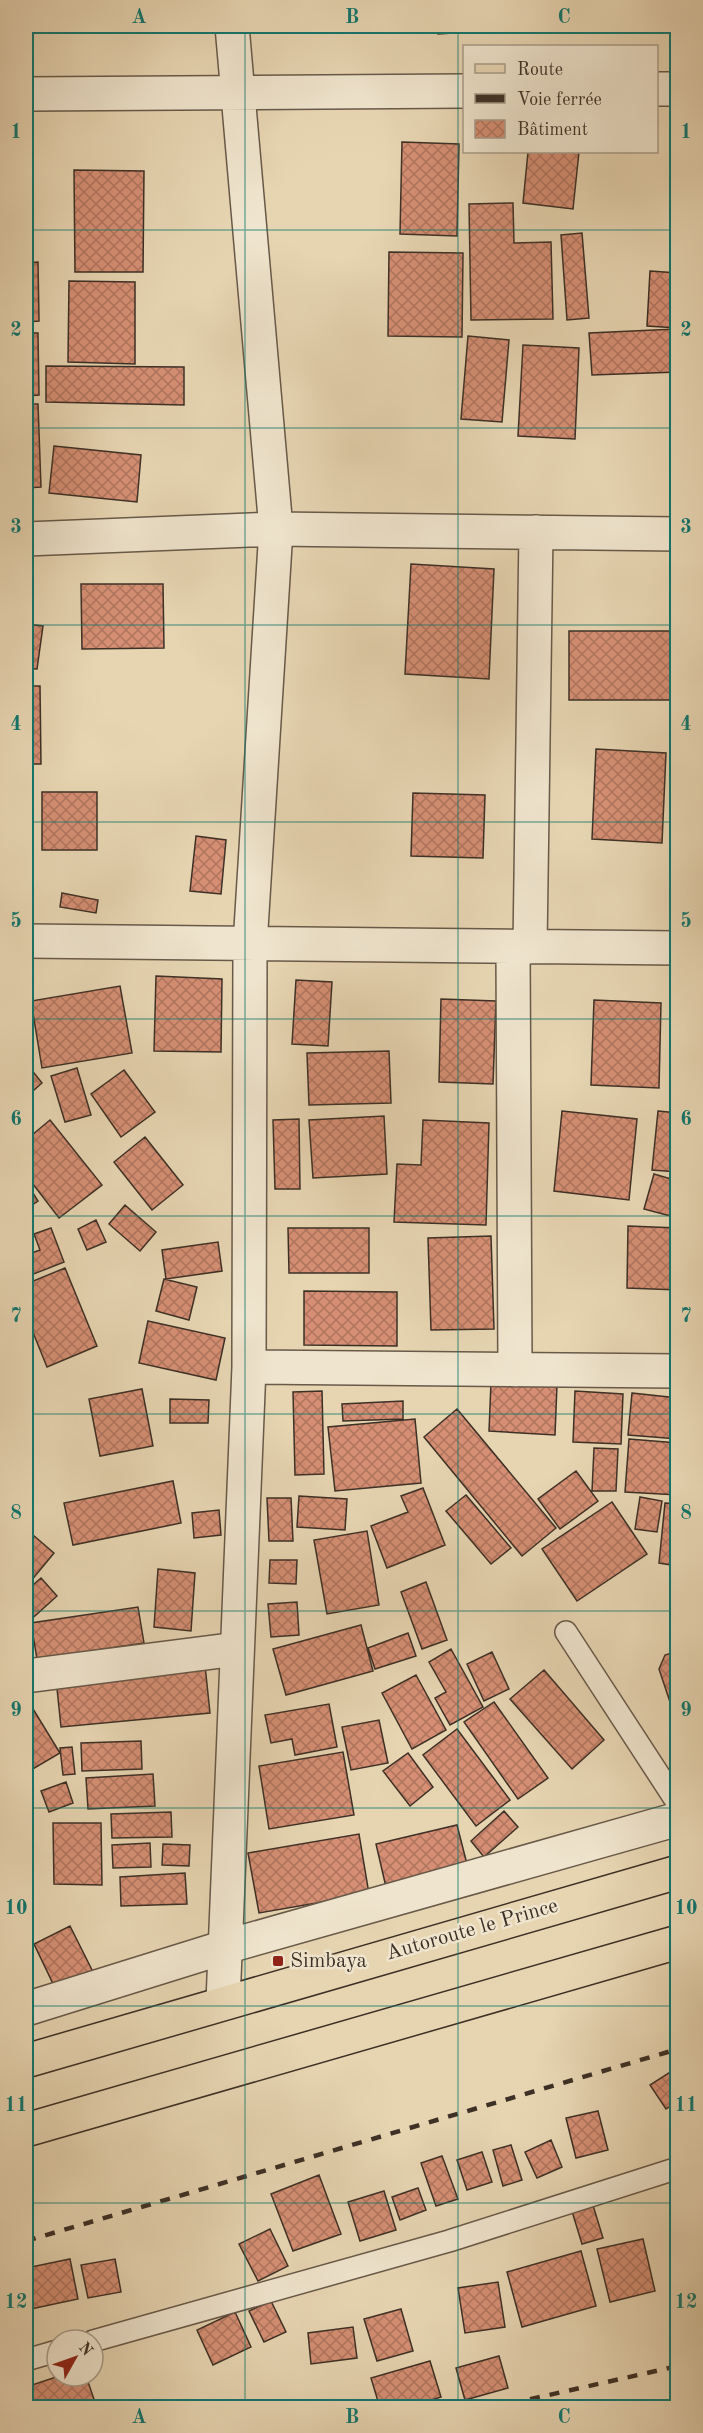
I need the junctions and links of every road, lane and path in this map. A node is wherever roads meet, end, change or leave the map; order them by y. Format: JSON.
{"nodes":[{"id":1,"x":232,"y":26,"type":"edge"},
{"id":2,"x":678,"y":88,"type":"edge"},
{"id":3,"x":658,"y":89,"type":"edge"},
{"id":4,"x":463,"y":91,"type":"edge"},
{"id":5,"x":237,"y":93,"type":"junction"},
{"id":6,"x":26,"y":94,"type":"edge"},
{"id":7,"x":276,"y":529,"type":"junction"},
{"id":8,"x":536,"y":532,"type":"junction"},
{"id":9,"x":678,"y":534,"type":"edge"},
{"id":10,"x":26,"y":539,"type":"edge"},
{"id":11,"x":26,"y":941,"type":"edge"},
{"id":12,"x":250,"y":945,"type":"junction"},
{"id":13,"x":521,"y":947,"type":"junction"},
{"id":14,"x":678,"y":948,"type":"edge"},
{"id":15,"x":249,"y":1367,"type":"junction"},
{"id":16,"x":515,"y":1370,"type":"junction"},
{"id":17,"x":678,"y":1371,"type":"edge"},
{"id":18,"x":566,"y":1632,"type":"dead end"},
{"id":19,"x":237,"y":1649,"type":"junction"},
{"id":20,"x":26,"y":1676,"type":"edge"},
{"id":21,"x":678,"y":1804,"type":"edge"},
{"id":22,"x":678,"y":1819,"type":"edge"},
{"id":23,"x":678,"y":1872,"type":"edge"},
{"id":24,"x":678,"y":1942,"type":"edge"},
{"id":25,"x":225,"y":1947,"type":"junction"},
{"id":26,"x":223,"y":2002,"type":"junction"},
{"id":27,"x":26,"y":2009,"type":"edge"},
{"id":28,"x":26,"y":2061,"type":"edge"},
{"id":29,"x":26,"y":2130,"type":"edge"},
{"id":30,"x":678,"y":2168,"type":"edge"},
{"id":31,"x":105,"y":2338,"type":"edge"},
{"id":32,"x":45,"y":2354,"type":"edge"},
{"id":33,"x":26,"y":2360,"type":"edge"}],
"edges":[{"from":1,"to":5,"type":"street"},
{"from":2,"to":3,"type":"street"},
{"from":4,"to":5,"type":"street"},
{"from":5,"to":6,"type":"street"},
{"from":5,"to":7,"type":"street"},
{"from":7,"to":8,"type":"street"},
{"from":7,"to":10,"type":"street"},
{"from":7,"to":12,"type":"street"},
{"from":8,"to":9,"type":"street"},
{"from":8,"to":13,"type":"street"},
{"from":11,"to":12,"type":"street"},
{"from":12,"to":13,"type":"street"},
{"from":12,"to":15,"type":"street"},
{"from":13,"to":14,"type":"street"},
{"from":13,"to":16,"type":"street"},
{"from":15,"to":16,"type":"street"},
{"from":15,"to":19,"type":"street"},
{"from":16,"to":17,"type":"street"},
{"from":18,"to":21,"type":"lane"},
{"from":19,"to":20,"type":"street"},
{"from":19,"to":25,"type":"street"},
{"from":22,"to":25,"type":"street"},
{"from":23,"to":26,"type":"main road","name":"Autoroute le Prince"},
{"from":24,"to":29,"type":"main road"},
{"from":25,"to":26,"type":"street"},
{"from":25,"to":27,"type":"street"},
{"from":26,"to":28,"type":"main road","name":"Autoroute le Prince"},
{"from":30,"to":31,"type":"lane"},
{"from":32,"to":33,"type":"lane"}]}
